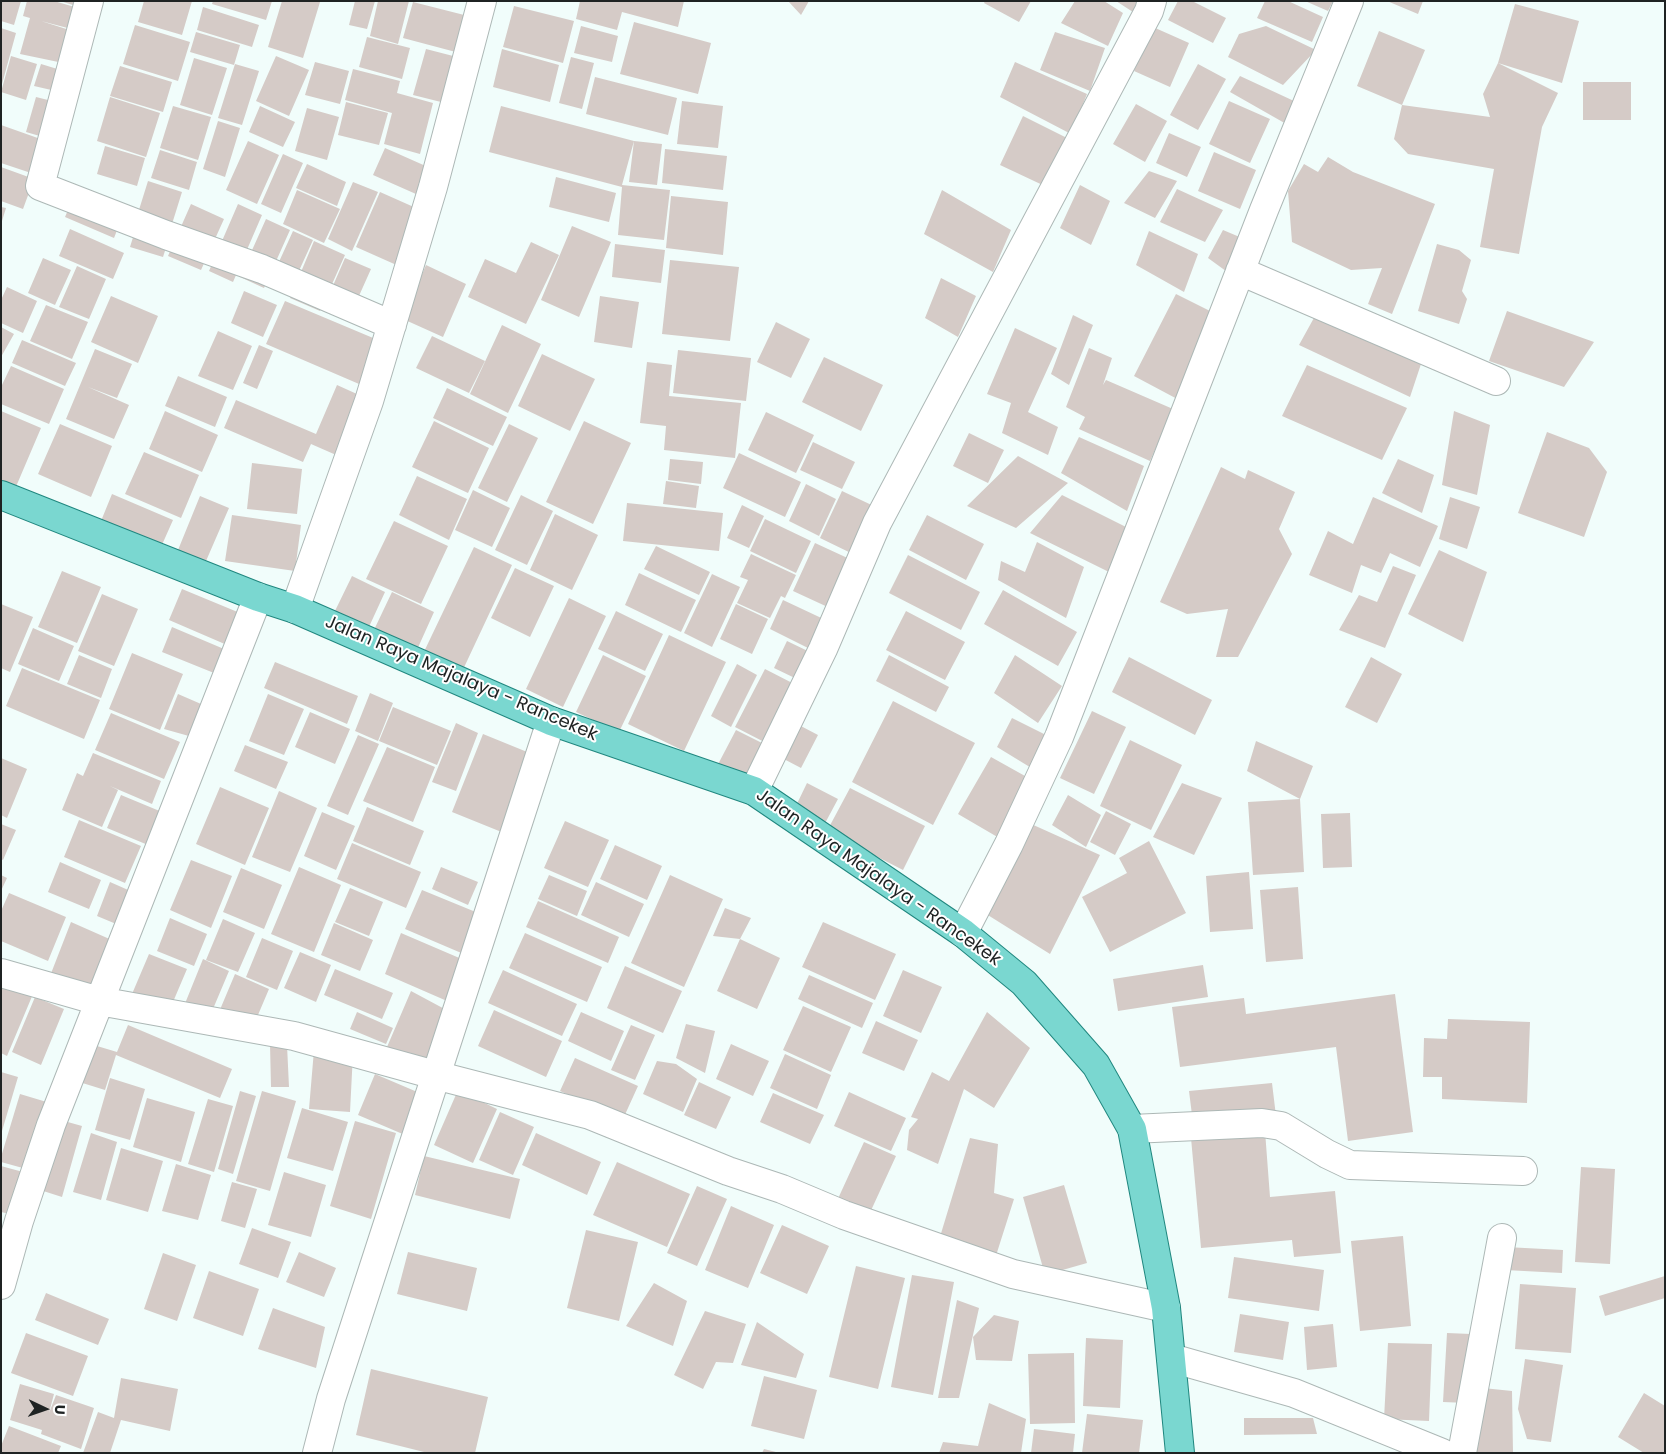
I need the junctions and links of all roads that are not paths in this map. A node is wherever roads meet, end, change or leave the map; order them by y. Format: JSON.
{"nodes":[{"id":1,"x":88,"y":1,"type":"edge"},
{"id":2,"x":482,"y":1,"type":"edge"},
{"id":3,"x":1152,"y":1,"type":"edge"},
{"id":4,"x":1349,"y":1,"type":"edge"},
{"id":5,"x":1240,"y":271,"type":"junction"},
{"id":6,"x":392,"y":325,"type":"junction"},
{"id":7,"x":1496,"y":381,"type":"dead end"},
{"id":8,"x":1,"y":495,"type":"edge"},
{"id":9,"x":258,"y":597,"type":"junction"},
{"id":10,"x":295,"y":609,"type":"junction"},
{"id":11,"x":551,"y":721,"type":"junction"},
{"id":12,"x":754,"y":791,"type":"junction"},
{"id":13,"x":963,"y":933,"type":"junction"},
{"id":14,"x":1,"y":973,"type":"edge"},
{"id":15,"x":99,"y":1001,"type":"junction"},
{"id":16,"x":435,"y":1075,"type":"junction"},
{"id":17,"x":1132,"y":1129,"type":"junction"},
{"id":18,"x":1523,"y":1171,"type":"dead end"},
{"id":19,"x":1502,"y":1238,"type":"dead end"},
{"id":20,"x":1,"y":1285,"type":"edge"},
{"id":21,"x":1166,"y":1308,"type":"junction"},
{"id":22,"x":1170,"y":1358,"type":"junction"},
{"id":23,"x":316,"y":1453,"type":"edge"},
{"id":24,"x":1180,"y":1453,"type":"edge"},
{"id":25,"x":1442,"y":1453,"type":"edge"},
{"id":26,"x":1462,"y":1453,"type":"edge"}],
"edges":[{"from":1,"to":6,"type":"street"},
{"from":2,"to":6,"type":"street"},
{"from":3,"to":12,"type":"street"},
{"from":4,"to":5,"type":"street"},
{"from":5,"to":7,"type":"street"},
{"from":5,"to":13,"type":"street"},
{"from":6,"to":10,"type":"street"},
{"from":8,"to":9,"type":"main road","name":"Jalan Raya Majalaya - Rancekek"},
{"from":9,"to":10,"type":"main road","name":"Jalan Raya Majalaya - Rancekek"},
{"from":9,"to":15,"type":"street"},
{"from":10,"to":11,"type":"main road","name":"Jalan Raya Majalaya - Rancekek"},
{"from":11,"to":12,"type":"main road","name":"Jalan Raya Majalaya - Rancekek"},
{"from":11,"to":16,"type":"street"},
{"from":12,"to":13,"type":"main road","name":"Jalan Raya Majalaya - Rancekek"},
{"from":13,"to":17,"type":"main road","name":"Jalan Raya Majalaya - Rancekek"},
{"from":14,"to":15,"type":"street"},
{"from":15,"to":16,"type":"street"},
{"from":15,"to":20,"type":"street"},
{"from":16,"to":21,"type":"street"},
{"from":16,"to":23,"type":"street"},
{"from":17,"to":18,"type":"street"},
{"from":17,"to":21,"type":"main road","name":"Jalan Raya Majalaya - Rancekek"},
{"from":19,"to":26,"type":"street"},
{"from":21,"to":22,"type":"main road","name":"Jalan Raya Majalaya - Rancekek"},
{"from":22,"to":24,"type":"main road","name":"Jalan Raya Majalaya - Rancekek"},
{"from":22,"to":25,"type":"street"}]}
